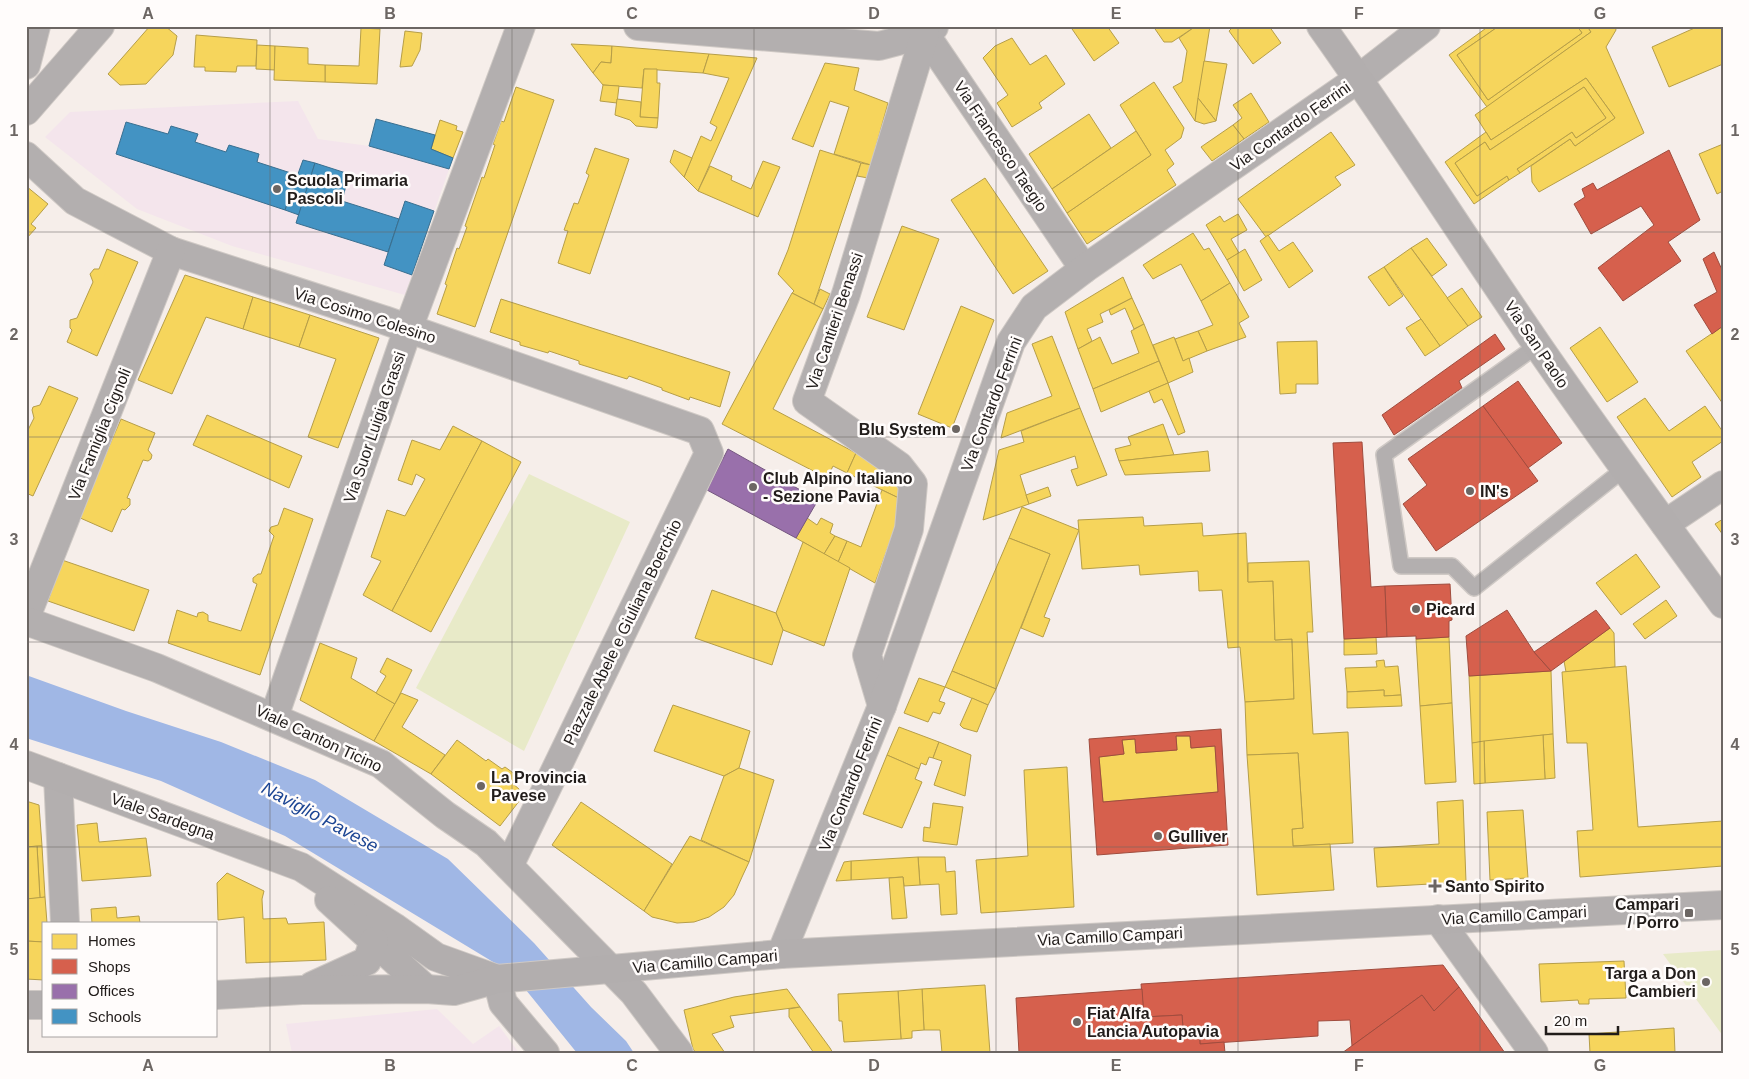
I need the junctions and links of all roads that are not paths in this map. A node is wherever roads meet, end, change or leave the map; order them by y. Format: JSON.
{"nodes":[{"id":1,"x":36,"y":26,"type":"edge"},
{"id":2,"x":100,"y":26,"type":"edge"},
{"id":3,"x":521,"y":26,"type":"edge"},
{"id":4,"x":638,"y":26,"type":"edge"},
{"id":5,"x":1321,"y":26,"type":"edge"},
{"id":6,"x":1426,"y":26,"type":"edge"},
{"id":7,"x":930,"y":30,"type":"edge"},
{"id":8,"x":26,"y":65,"type":"edge"},
{"id":9,"x":1358,"y":79,"type":"junction"},
{"id":10,"x":26,"y":111,"type":"edge"},
{"id":11,"x":26,"y":156,"type":"edge"},
{"id":12,"x":171,"y":251,"type":"junction"},
{"id":13,"x":1084,"y":269,"type":"junction"},
{"id":14,"x":408,"y":329,"type":"junction"},
{"id":15,"x":1538,"y":345,"type":"junction"},
{"id":16,"x":709,"y":453,"type":"joint"},
{"id":17,"x":1624,"y":469,"type":"junction"},
{"id":18,"x":1723,"y":485,"type":"edge"},
{"id":19,"x":1665,"y":524,"type":"junction"},
{"id":20,"x":1723,"y":604,"type":"edge"},
{"id":21,"x":26,"y":619,"type":"edge"},
{"id":22,"x":882,"y":706,"type":"junction"},
{"id":23,"x":274,"y":717,"type":"junction"},
{"id":24,"x":26,"y":765,"type":"edge"},
{"id":25,"x":58,"y":776,"type":"junction"},
{"id":26,"x":301,"y":866,"type":"junction"},
{"id":27,"x":509,"y":866,"type":"junction"},
{"id":28,"x":1723,"y":905,"type":"edge"},
{"id":29,"x":1438,"y":919,"type":"junction"},
{"id":30,"x":66,"y":922,"type":"edge"},
{"id":31,"x":374,"y":941,"type":"junction"},
{"id":32,"x":781,"y":954,"type":"junction"},
{"id":33,"x":610,"y":969,"type":"junction"},
{"id":34,"x":497,"y":978,"type":"junction"},
{"id":35,"x":426,"y":989,"type":"junction"},
{"id":36,"x":302,"y":990,"type":"junction"},
{"id":37,"x":218,"y":994,"type":"edge"},
{"id":38,"x":26,"y":1005,"type":"edge"},
{"id":39,"x":42,"y":1005,"type":"edge"},
{"id":40,"x":545,"y":1053,"type":"edge"},
{"id":41,"x":679,"y":1053,"type":"edge"},
{"id":42,"x":1534,"y":1053,"type":"edge"}],
"edges":[{"from":1,"to":8,"type":"street"},
{"from":2,"to":10,"type":"street"},
{"from":3,"to":14,"type":"street","name":"Via Suor Luigia Grassi"},
{"from":4,"to":7,"type":"street"},
{"from":5,"to":9,"type":"street","name":"Via San Paolo"},
{"from":6,"to":9,"type":"street","name":"Via Contardo Ferrini"},
{"from":7,"to":13,"type":"street","name":"Via Francesco Taegio"},
{"from":7,"to":22,"type":"street","name":"Via Cantieri Benassi"},
{"from":9,"to":13,"type":"street","name":"Via Contardo Ferrini"},
{"from":9,"to":15,"type":"street","name":"Via San Paolo"},
{"from":11,"to":12,"type":"street","name":"Via Cosimo Colesino"},
{"from":12,"to":14,"type":"street","name":"Via Cosimo Colesino"},
{"from":12,"to":21,"type":"street","name":"Via Famiglia Cignoli"},
{"from":13,"to":22,"type":"street","name":"Via Contardo Ferrini"},
{"from":14,"to":16,"type":"street","name":"Via Cosimo Colesino"},
{"from":14,"to":23,"type":"street","name":"Via Suor Luigia Grassi"},
{"from":15,"to":17,"type":"street","name":"Via San Paolo"},
{"from":15,"to":17,"type":"lane"},
{"from":16,"to":27,"type":"street","name":"Piazzale Abele e Giuliana Boerchio"},
{"from":17,"to":19,"type":"street","name":"Via San Paolo"},
{"from":18,"to":19,"type":"street"},
{"from":19,"to":20,"type":"street","name":"Via San Paolo"},
{"from":21,"to":23,"type":"street","name":"Viale Canton Ticino"},
{"from":22,"to":32,"type":"street","name":"Via Contardo Ferrini"},
{"from":23,"to":27,"type":"street","name":"Viale Canton Ticino"},
{"from":24,"to":25,"type":"street","name":"Viale Sardegna"},
{"from":25,"to":26,"type":"street","name":"Viale Sardegna"},
{"from":25,"to":30,"type":"street"},
{"from":26,"to":31,"type":"street"},
{"from":26,"to":34,"type":"street","name":"Viale Sardegna"},
{"from":27,"to":33,"type":"street","name":"Viale Canton Ticino"},
{"from":28,"to":29,"type":"street","name":"Via Camillo Campari"},
{"from":29,"to":32,"type":"street","name":"Via Camillo Campari"},
{"from":29,"to":42,"type":"street"},
{"from":31,"to":35,"type":"street"},
{"from":31,"to":36,"type":"street"},
{"from":32,"to":33,"type":"street","name":"Via Camillo Campari"},
{"from":33,"to":34,"type":"street","name":"Via Camillo Campari"},
{"from":33,"to":41,"type":"street","name":"Viale Canton Ticino"},
{"from":34,"to":35,"type":"street"},
{"from":34,"to":40,"type":"street"},
{"from":35,"to":36,"type":"street"},
{"from":36,"to":37,"type":"street"},
{"from":38,"to":39,"type":"street"}]}
